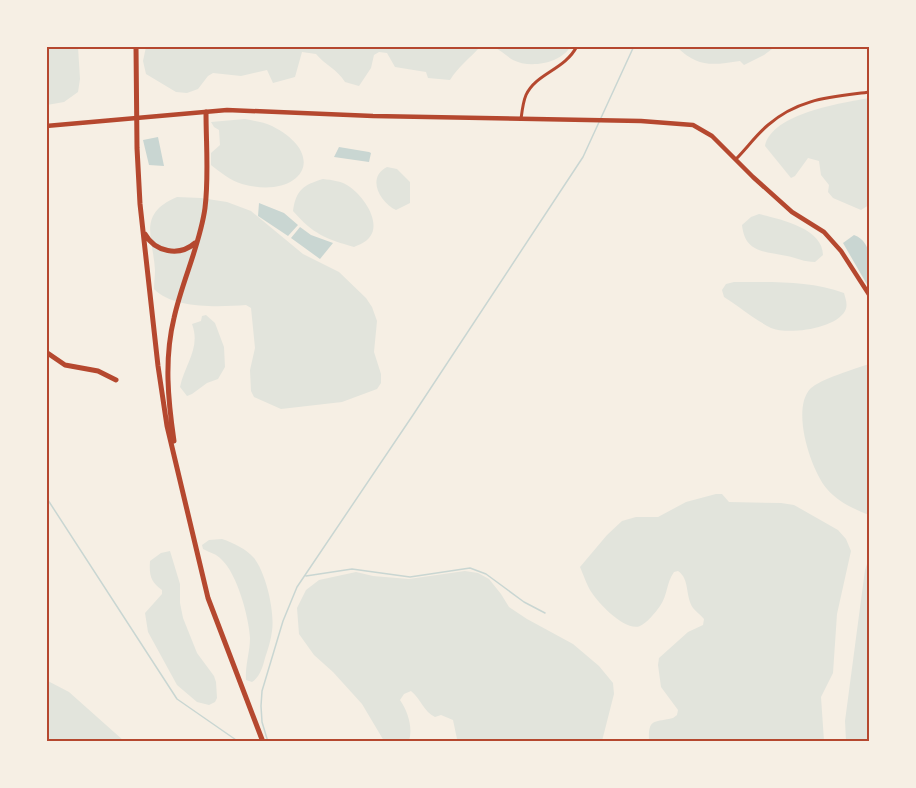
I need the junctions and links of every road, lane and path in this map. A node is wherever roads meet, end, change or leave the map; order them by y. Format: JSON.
{"nodes":[{"id":1,"x":136,"y":46,"type":"edge"},
{"id":2,"x":577,"y":46,"type":"edge"},
{"id":3,"x":870,"y":92,"type":"edge"},
{"id":4,"x":206,"y":112,"type":"junction"},
{"id":5,"x":521,"y":118,"type":"junction"},
{"id":6,"x":46,"y":126,"type":"edge"},
{"id":7,"x":736,"y":159,"type":"junction"},
{"id":8,"x":143,"y":230,"type":"junction"},
{"id":9,"x":196,"y":242,"type":"junction"},
{"id":10,"x":870,"y":296,"type":"edge"},
{"id":11,"x":46,"y":352,"type":"edge"},
{"id":12,"x":116,"y":380,"type":"dead end"},
{"id":13,"x":178,"y":473,"type":"junction"},
{"id":14,"x":263,"y":741,"type":"edge"}],
"edges":[{"from":1,"to":8,"type":"highway"},
{"from":2,"to":5,"type":"street"},
{"from":3,"to":7,"type":"street"},
{"from":4,"to":5,"type":"main road"},
{"from":4,"to":6,"type":"main road"},
{"from":4,"to":9,"type":"highway"},
{"from":5,"to":7,"type":"main road"},
{"from":7,"to":10,"type":"main road"},
{"from":8,"to":9,"type":"highway"},
{"from":8,"to":13,"type":"highway"},
{"from":9,"to":13,"type":"highway"},
{"from":11,"to":12,"type":"highway"},
{"from":13,"to":14,"type":"highway"}]}
